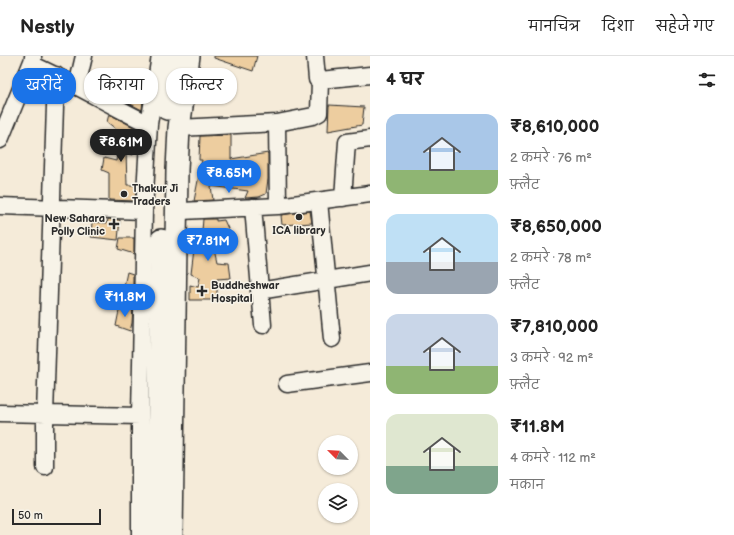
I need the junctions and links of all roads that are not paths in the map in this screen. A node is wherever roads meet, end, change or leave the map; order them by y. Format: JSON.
{"nodes":[{"id":1,"x":84,"y":56,"type":"edge"},
{"id":2,"x":160,"y":56,"type":"edge"},
{"id":3,"x":174,"y":56,"type":"edge"},
{"id":4,"x":189,"y":56,"type":"edge"},
{"id":5,"x":199,"y":56,"type":"edge"},
{"id":6,"x":315,"y":56,"type":"edge"},
{"id":7,"x":32,"y":60,"type":"edge"},
{"id":8,"x":45,"y":68,"type":"edge"},
{"id":9,"x":370,"y":75,"type":"edge"},
{"id":10,"x":320,"y":80,"type":"junction"},
{"id":11,"x":77,"y":86,"type":"joint"},
{"id":12,"x":55,"y":104,"type":"edge"},
{"id":13,"x":277,"y":123,"type":"junction"},
{"id":14,"x":149,"y":124,"type":"junction"},
{"id":15,"x":182,"y":128,"type":"junction"},
{"id":16,"x":370,"y":139,"type":"edge"},
{"id":17,"x":0,"y":140,"type":"edge"},
{"id":18,"x":370,"y":194,"type":"edge"},
{"id":19,"x":343,"y":198,"type":"junction"},
{"id":20,"x":319,"y":201,"type":"junction"},
{"id":21,"x":0,"y":206,"type":"edge"},
{"id":22,"x":278,"y":206,"type":"junction"},
{"id":23,"x":253,"y":207,"type":"junction"},
{"id":24,"x":52,"y":209,"type":"junction"},
{"id":25,"x":144,"y":211,"type":"junction"},
{"id":26,"x":182,"y":211,"type":"junction"},
{"id":27,"x":370,"y":273,"type":"edge"},
{"id":28,"x":327,"y":279,"type":"junction"},
{"id":29,"x":259,"y":291,"type":"junction"},
{"id":30,"x":263,"y":325,"type":"dead end"},
{"id":31,"x":332,"y":339,"type":"dead end"},
{"id":32,"x":370,"y":373,"type":"edge"},
{"id":33,"x":287,"y":384,"type":"dead end"},
{"id":34,"x":0,"y":413,"type":"edge"},
{"id":35,"x":45,"y":415,"type":"junction"},
{"id":36,"x":140,"y":416,"type":"junction"},
{"id":37,"x":45,"y":467,"type":"dead end"},
{"id":38,"x":140,"y":535,"type":"edge"},
{"id":39,"x":157,"y":535,"type":"edge"},
{"id":40,"x":172,"y":535,"type":"edge"},
{"id":41,"x":179,"y":535,"type":"edge"}],
"edges":[{"from":1,"to":11,"type":"street"},
{"from":2,"to":14,"type":"street"},
{"from":3,"to":39,"type":"main road"},
{"from":4,"to":15,"type":"main road"},
{"from":5,"to":15,"type":"street"},
{"from":6,"to":10,"type":"street"},
{"from":7,"to":8,"type":"street"},
{"from":7,"to":17,"type":"street"},
{"from":9,"to":10,"type":"street"},
{"from":10,"to":13,"type":"street"},
{"from":11,"to":14,"type":"street"},
{"from":12,"to":24,"type":"street"},
{"from":13,"to":15,"type":"street"},
{"from":13,"to":22,"type":"street"},
{"from":14,"to":25,"type":"street"},
{"from":15,"to":26,"type":"street"},
{"from":15,"to":40,"type":"main road"},
{"from":16,"to":19,"type":"street"},
{"from":18,"to":19,"type":"street"},
{"from":19,"to":20,"type":"street"},
{"from":20,"to":22,"type":"street"},
{"from":20,"to":28,"type":"street"},
{"from":21,"to":24,"type":"street"},
{"from":22,"to":23,"type":"street"},
{"from":23,"to":26,"type":"street"},
{"from":23,"to":29,"type":"street"},
{"from":24,"to":25,"type":"street"},
{"from":24,"to":35,"type":"street"},
{"from":25,"to":36,"type":"street"},
{"from":26,"to":41,"type":"street"},
{"from":27,"to":28,"type":"street"},
{"from":28,"to":29,"type":"street"},
{"from":28,"to":31,"type":"street"},
{"from":29,"to":30,"type":"street"},
{"from":32,"to":33,"type":"street"},
{"from":34,"to":35,"type":"street"},
{"from":35,"to":36,"type":"street"},
{"from":35,"to":37,"type":"street"},
{"from":36,"to":38,"type":"street"}]}
